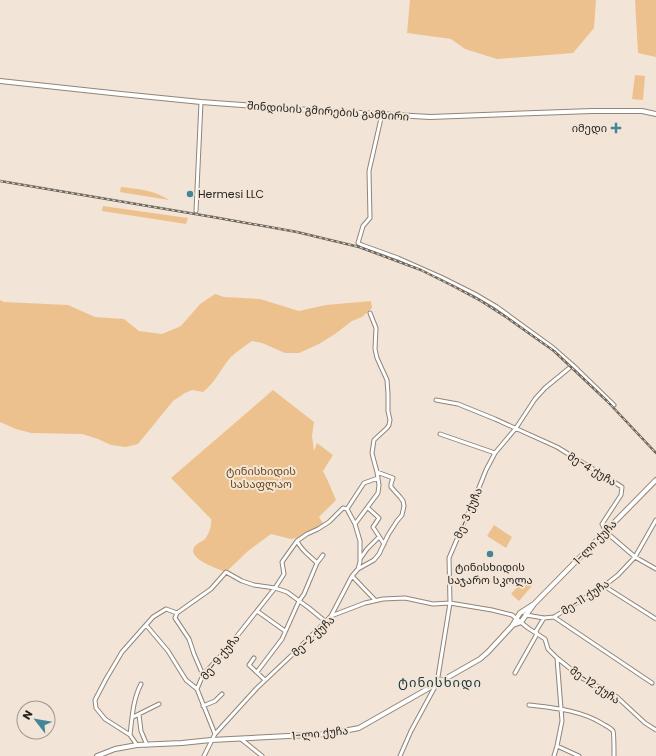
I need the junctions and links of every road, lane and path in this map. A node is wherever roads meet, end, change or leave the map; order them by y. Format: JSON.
{"nodes":[{"id":1,"x":0,"y":81,"type":"edge"},
{"id":2,"x":201,"y":102,"type":"junction"},
{"id":3,"x":382,"y":114,"type":"junction"},
{"id":4,"x":656,"y":114,"type":"edge"},
{"id":5,"x":196,"y":212,"type":"dead end"},
{"id":6,"x":370,"y":313,"type":"dead end"},
{"id":7,"x":573,"y":365,"type":"junction"},
{"id":8,"x":436,"y":400,"type":"dead end"},
{"id":9,"x":614,"y":405,"type":"dead end"},
{"id":10,"x":516,"y":428,"type":"junction"},
{"id":11,"x":440,"y":434,"type":"dead end"},
{"id":12,"x":496,"y":453,"type":"junction"},
{"id":13,"x":377,"y":472,"type":"junction"},
{"id":14,"x":378,"y":478,"type":"junction"},
{"id":15,"x":656,"y":480,"type":"edge"},
{"id":16,"x":368,"y":508,"type":"junction"},
{"id":17,"x":347,"y":509,"type":"junction"},
{"id":18,"x":656,"y":520,"type":"edge"},
{"id":19,"x":356,"y":524,"type":"junction"},
{"id":20,"x":606,"y":532,"type":"junction"},
{"id":21,"x":379,"y":537,"type":"junction"},
{"id":22,"x":298,"y":541,"type":"junction"},
{"id":23,"x":384,"y":544,"type":"junction"},
{"id":24,"x":323,"y":555,"type":"dead end"},
{"id":25,"x":635,"y":557,"type":"junction"},
{"id":26,"x":360,"y":559,"type":"junction"},
{"id":27,"x":317,"y":563,"type":"junction"},
{"id":28,"x":358,"y":569,"type":"junction"},
{"id":29,"x":656,"y":569,"type":"edge"},
{"id":30,"x":352,"y":576,"type":"junction"},
{"id":31,"x":604,"y":586,"type":"junction"},
{"id":32,"x":275,"y":588,"type":"junction"},
{"id":33,"x":375,"y":600,"type":"junction"},
{"id":34,"x":299,"y":601,"type":"junction"},
{"id":35,"x":450,"y":603,"type":"junction"},
{"id":36,"x":534,"y":604,"type":"junction"},
{"id":37,"x":257,"y":611,"type":"junction"},
{"id":38,"x":521,"y":612,"type":"junction"},
{"id":39,"x":177,"y":614,"type":"junction"},
{"id":40,"x":512,"y":615,"type":"junction"},
{"id":41,"x":331,"y":616,"type":"junction"},
{"id":42,"x":526,"y":616,"type":"junction"},
{"id":43,"x":554,"y":617,"type":"junction"},
{"id":44,"x":516,"y":618,"type":"junction"},
{"id":45,"x":544,"y":618,"type":"junction"},
{"id":46,"x":656,"y":619,"type":"edge"},
{"id":47,"x":326,"y":622,"type":"junction"},
{"id":48,"x":521,"y":622,"type":"junction"},
{"id":49,"x":146,"y":625,"type":"junction"},
{"id":50,"x":512,"y":626,"type":"junction"},
{"id":51,"x":285,"y":631,"type":"junction"},
{"id":52,"x":537,"y":634,"type":"junction"},
{"id":53,"x":254,"y":658,"type":"dead end"},
{"id":54,"x":557,"y":658,"type":"junction"},
{"id":55,"x":256,"y":672,"type":"junction"},
{"id":56,"x":515,"y":673,"type":"dead end"},
{"id":57,"x":203,"y":675,"type":"junction"},
{"id":58,"x":265,"y":680,"type":"junction"},
{"id":59,"x":437,"y":683,"type":"junction"},
{"id":60,"x":652,"y":683,"type":"dead end"},
{"id":61,"x":141,"y":684,"type":"dead end"},
{"id":62,"x":197,"y":689,"type":"junction"},
{"id":63,"x":222,"y":694,"type":"dead end"},
{"id":64,"x":158,"y":704,"type":"dead end"},
{"id":65,"x":529,"y":705,"type":"dead end"},
{"id":66,"x":204,"y":706,"type":"junction"},
{"id":67,"x":561,"y":709,"type":"junction"},
{"id":68,"x":139,"y":715,"type":"junction"},
{"id":69,"x":132,"y":717,"type":"junction"},
{"id":70,"x":656,"y":730,"type":"edge"},
{"id":71,"x":215,"y":734,"type":"junction"},
{"id":72,"x":130,"y":735,"type":"junction"},
{"id":73,"x":241,"y":739,"type":"junction"},
{"id":74,"x":211,"y":740,"type":"junction"},
{"id":75,"x":137,"y":745,"type":"junction"},
{"id":76,"x":147,"y":745,"type":"junction"},
{"id":77,"x":557,"y":746,"type":"junction"},
{"id":78,"x":97,"y":756,"type":"edge"},
{"id":79,"x":204,"y":756,"type":"edge"},
{"id":80,"x":262,"y":756,"type":"edge"},
{"id":81,"x":400,"y":756,"type":"edge"},
{"id":82,"x":554,"y":756,"type":"edge"},
{"id":83,"x":579,"y":756,"type":"edge"},
{"id":84,"x":614,"y":756,"type":"edge"}],
"edges":[{"from":1,"to":2,"type":"main road","name":"შინდისის გმირების გამზირი"},
{"from":2,"to":3,"type":"main road","name":"შინდისის გმირების გამზირი"},
{"from":2,"to":5,"type":"street"},
{"from":3,"to":4,"type":"main road","name":"შინდისის გმირების გამზირი"},
{"from":3,"to":7,"type":"street"},
{"from":6,"to":13,"type":"street"},
{"from":7,"to":9,"type":"street"},
{"from":7,"to":10,"type":"street","name":"მე-3 ქუჩა"},
{"from":8,"to":10,"type":"street"},
{"from":10,"to":12,"type":"street","name":"მე-3 ქუჩა"},
{"from":10,"to":20,"type":"street","name":"მე-4 ქუჩა"},
{"from":11,"to":12,"type":"street"},
{"from":12,"to":35,"type":"street","name":"მე-3 ქუჩა"},
{"from":13,"to":14,"type":"street"},
{"from":13,"to":23,"type":"street"},
{"from":14,"to":16,"type":"street"},
{"from":14,"to":17,"type":"street"},
{"from":15,"to":20,"type":"main road","name":"1-ლი ქუჩა"},
{"from":16,"to":19,"type":"street"},
{"from":16,"to":21,"type":"street"},
{"from":17,"to":19,"type":"street"},
{"from":17,"to":22,"type":"street"},
{"from":18,"to":25,"type":"street","name":"მე-11 ქუჩა"},
{"from":19,"to":26,"type":"street"},
{"from":20,"to":25,"type":"street"},
{"from":20,"to":36,"type":"main road","name":"1-ლი ქუჩა"},
{"from":21,"to":23,"type":"street"},
{"from":21,"to":26,"type":"street"},
{"from":22,"to":27,"type":"street"},
{"from":22,"to":32,"type":"street","name":"მე-9 ქუჩა"},
{"from":23,"to":28,"type":"street"},
{"from":24,"to":27,"type":"street"},
{"from":25,"to":29,"type":"street"},
{"from":25,"to":31,"type":"street","name":"მე-11 ქუჩა"},
{"from":26,"to":28,"type":"street"},
{"from":27,"to":34,"type":"street"},
{"from":28,"to":30,"type":"street"},
{"from":30,"to":33,"type":"street"},
{"from":30,"to":41,"type":"street"},
{"from":31,"to":43,"type":"street","name":"მე-11 ქუჩა"},
{"from":31,"to":46,"type":"street"},
{"from":32,"to":34,"type":"street"},
{"from":32,"to":37,"type":"street","name":"მე-9 ქუჩა"},
{"from":32,"to":39,"type":"street"},
{"from":33,"to":35,"type":"street","name":"მე-2 ქუჩა"},
{"from":33,"to":41,"type":"street","name":"მე-2 ქუჩა"},
{"from":34,"to":47,"type":"street"},
{"from":34,"to":51,"type":"street"},
{"from":35,"to":40,"type":"street","name":"მე-2 ქუჩა"},
{"from":35,"to":59,"type":"street","name":"მე-3 ქუჩა"},
{"from":36,"to":38,"type":"main road","name":"1-ლი ქუჩა"},
{"from":36,"to":42,"type":"main road","name":"1-ლი ქუჩა"},
{"from":37,"to":51,"type":"street"},
{"from":37,"to":57,"type":"street","name":"მე-9 ქუჩა"},
{"from":38,"to":40,"type":"street"},
{"from":38,"to":42,"type":"street"},
{"from":38,"to":44,"type":"main road","name":"1-ლი ქუჩა"},
{"from":39,"to":49,"type":"street"},
{"from":39,"to":57,"type":"street"},
{"from":40,"to":44,"type":"street","name":"მე-12 ქუჩა"},
{"from":41,"to":47,"type":"street","name":"მე-2 ქუჩა"},
{"from":42,"to":45,"type":"street","name":"მე-11 ქუჩა"},
{"from":42,"to":48,"type":"main road","name":"1-ლი ქუჩა"},
{"from":43,"to":45,"type":"street","name":"მე-11 ქუჩა"},
{"from":43,"to":60,"type":"street"},
{"from":44,"to":48,"type":"street","name":"მე-12 ქუჩა"},
{"from":44,"to":50,"type":"main road","name":"1-ლი ქუჩა"},
{"from":45,"to":52,"type":"street"},
{"from":47,"to":58,"type":"street","name":"მე-2 ქუჩა"},
{"from":48,"to":50,"type":"main road","name":"1-ლი ქუჩა"},
{"from":48,"to":52,"type":"street","name":"მე-12 ქუჩა"},
{"from":49,"to":62,"type":"street"},
{"from":49,"to":72,"type":"street"},
{"from":50,"to":59,"type":"main road","name":"1-ლი ქუჩა"},
{"from":51,"to":55,"type":"street"},
{"from":52,"to":54,"type":"street","name":"მე-12 ქუჩა"},
{"from":52,"to":56,"type":"street"},
{"from":53,"to":55,"type":"street"},
{"from":54,"to":67,"type":"street"},
{"from":54,"to":70,"type":"street","name":"მე-12 ქუჩა"},
{"from":55,"to":58,"type":"street"},
{"from":57,"to":62,"type":"street","name":"მე-9 ქუჩა"},
{"from":58,"to":71,"type":"street","name":"მე-2 ქუჩა"},
{"from":59,"to":73,"type":"main road","name":"1-ლი ქუჩა"},
{"from":59,"to":81,"type":"street","name":"მე-3 ქუჩა"},
{"from":61,"to":69,"type":"street"},
{"from":62,"to":66,"type":"street","name":"მე-9 ქუჩა"},
{"from":63,"to":66,"type":"street"},
{"from":64,"to":68,"type":"street"},
{"from":65,"to":67,"type":"street"},
{"from":66,"to":71,"type":"street","name":"მე-9 ქუჩა"},
{"from":67,"to":77,"type":"street"},
{"from":67,"to":84,"type":"street"},
{"from":68,"to":69,"type":"street"},
{"from":68,"to":76,"type":"street"},
{"from":69,"to":72,"type":"street"},
{"from":71,"to":74,"type":"street","name":"მე-2 ქუჩა"},
{"from":72,"to":75,"type":"street"},
{"from":73,"to":74,"type":"main road","name":"1-ლი ქუჩა"},
{"from":73,"to":80,"type":"street"},
{"from":74,"to":76,"type":"main road","name":"1-ლი ქუჩა"},
{"from":74,"to":79,"type":"street","name":"მე-2 ქუჩა"},
{"from":75,"to":76,"type":"main road","name":"1-ლი ქუჩა"},
{"from":75,"to":78,"type":"main road","name":"1-ლი ქუჩა"},
{"from":77,"to":82,"type":"street"},
{"from":77,"to":83,"type":"street"}]}
